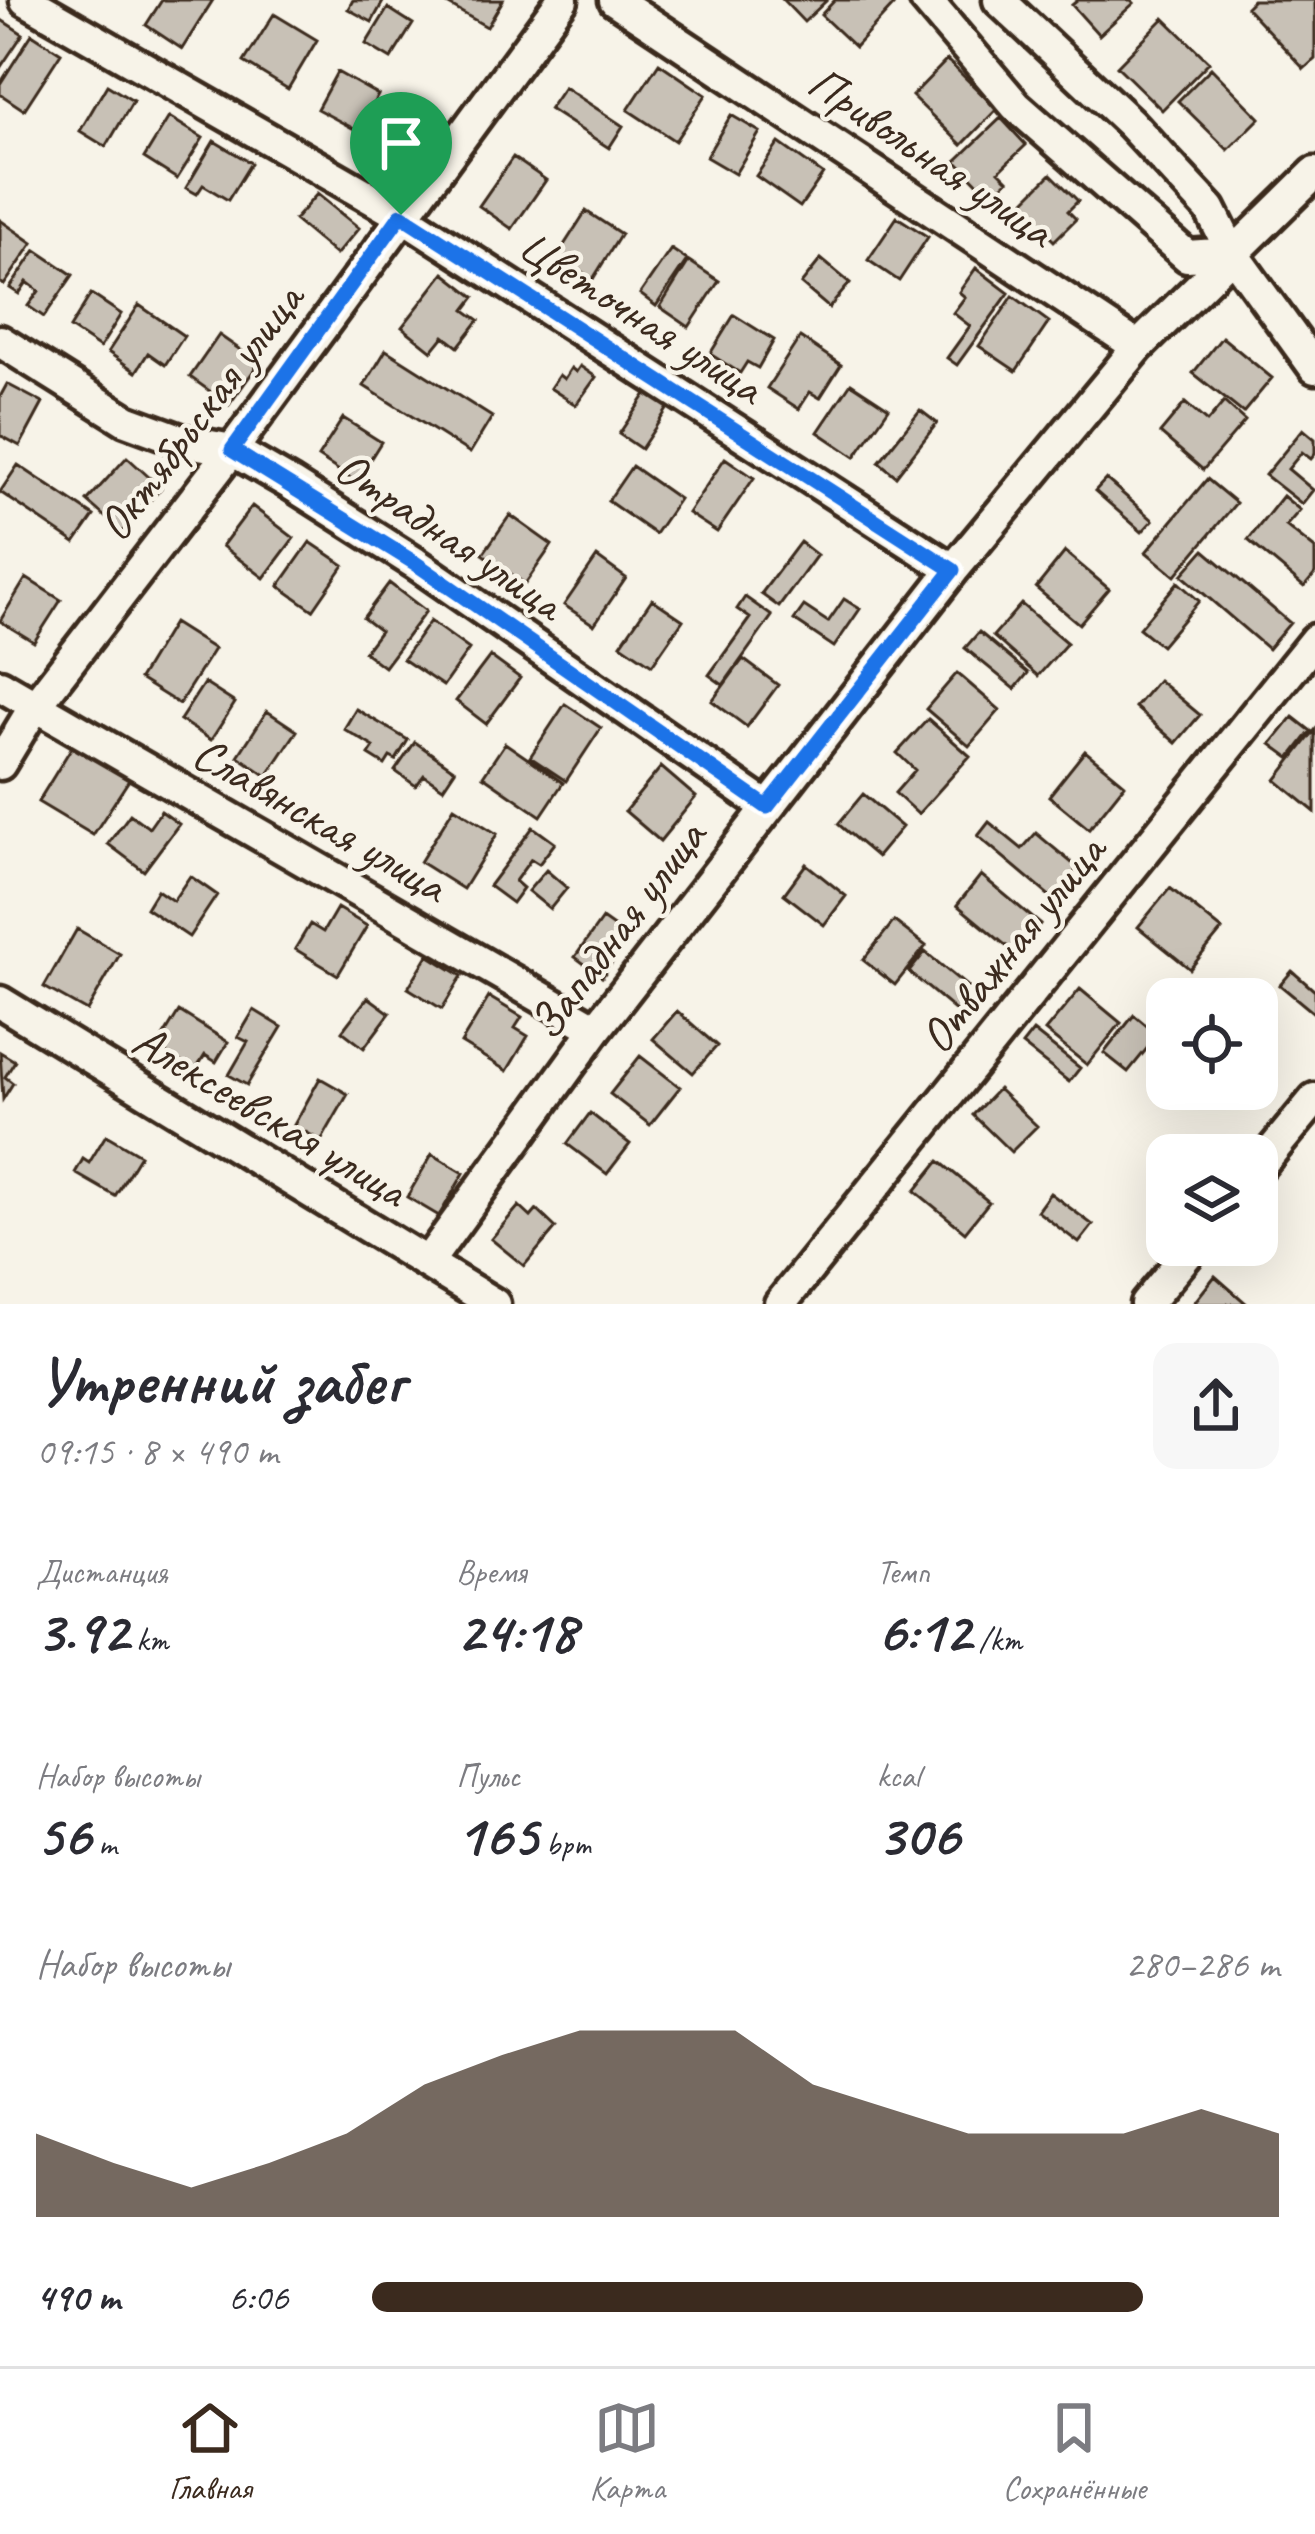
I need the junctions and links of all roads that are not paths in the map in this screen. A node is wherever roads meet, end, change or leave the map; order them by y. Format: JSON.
{"nodes":[{"id":1,"x":26,"y":0,"type":"edge"},
{"id":2,"x":562,"y":0,"type":"edge"},
{"id":3,"x":615,"y":0,"type":"edge"},
{"id":4,"x":926,"y":0,"type":"edge"},
{"id":5,"x":999,"y":0,"type":"edge"},
{"id":6,"x":1315,"y":172,"type":"edge"},
{"id":7,"x":401,"y":215,"type":"junction"},
{"id":8,"x":1232,"y":253,"type":"junction"},
{"id":9,"x":0,"y":341,"type":"edge"},
{"id":10,"x":1138,"y":347,"type":"junction"},
{"id":11,"x":1315,"y":368,"type":"edge"},
{"id":12,"x":232,"y":450,"type":"junction"},
{"id":13,"x":953,"y":570,"type":"junction"},
{"id":14,"x":1315,"y":640,"type":"edge"},
{"id":15,"x":0,"y":686,"type":"edge"},
{"id":16,"x":35,"y":706,"type":"junction"},
{"id":17,"x":0,"y":764,"type":"edge"},
{"id":18,"x":767,"y":807,"type":"junction"},
{"id":19,"x":0,"y":1002,"type":"edge"},
{"id":20,"x":596,"y":1030,"type":"junction"},
{"id":21,"x":1315,"y":1099,"type":"edge"},
{"id":22,"x":1278,"y":1144,"type":"edge"},
{"id":23,"x":427,"y":1263,"type":"junction"},
{"id":24,"x":1178,"y":1266,"type":"edge"},
{"id":25,"x":494,"y":1304,"type":"edge"},
{"id":26,"x":780,"y":1304,"type":"edge"},
{"id":27,"x":1146,"y":1304,"type":"edge"}],
"edges":[{"from":1,"to":7,"type":"street","name":"Цветочная улица"},
{"from":2,"to":7,"type":"street","name":"Октябрьская улица"},
{"from":3,"to":10,"type":"street","name":"Привольная улица"},
{"from":4,"to":8,"type":"street"},
{"from":5,"to":8,"type":"street"},
{"from":6,"to":8,"type":"street","name":"Западная улица"},
{"from":7,"to":12,"type":"street","name":"Октябрьская улица"},
{"from":7,"to":13,"type":"street","name":"Цветочная улица"},
{"from":8,"to":10,"type":"street","name":"Западная улица"},
{"from":8,"to":11,"type":"street"},
{"from":9,"to":12,"type":"street","name":"Отрадная улица"},
{"from":10,"to":13,"type":"street","name":"Западная улица"},
{"from":12,"to":16,"type":"street","name":"Октябрьская улица"},
{"from":12,"to":18,"type":"street","name":"Отрадная улица"},
{"from":13,"to":18,"type":"street","name":"Западная улица"},
{"from":14,"to":26,"type":"street","name":"Отважная улица"},
{"from":15,"to":16,"type":"street","name":"Славянская улица"},
{"from":16,"to":17,"type":"street","name":"Октябрьская улица"},
{"from":16,"to":20,"type":"street","name":"Славянская улица"},
{"from":18,"to":20,"type":"street","name":"Западная улица"},
{"from":19,"to":23,"type":"street","name":"Алексеевская улица"},
{"from":20,"to":23,"type":"street","name":"Западная улица"},
{"from":21,"to":22,"type":"street"},
{"from":23,"to":25,"type":"street","name":"Алексеевская улица"},
{"from":24,"to":27,"type":"street"}]}
